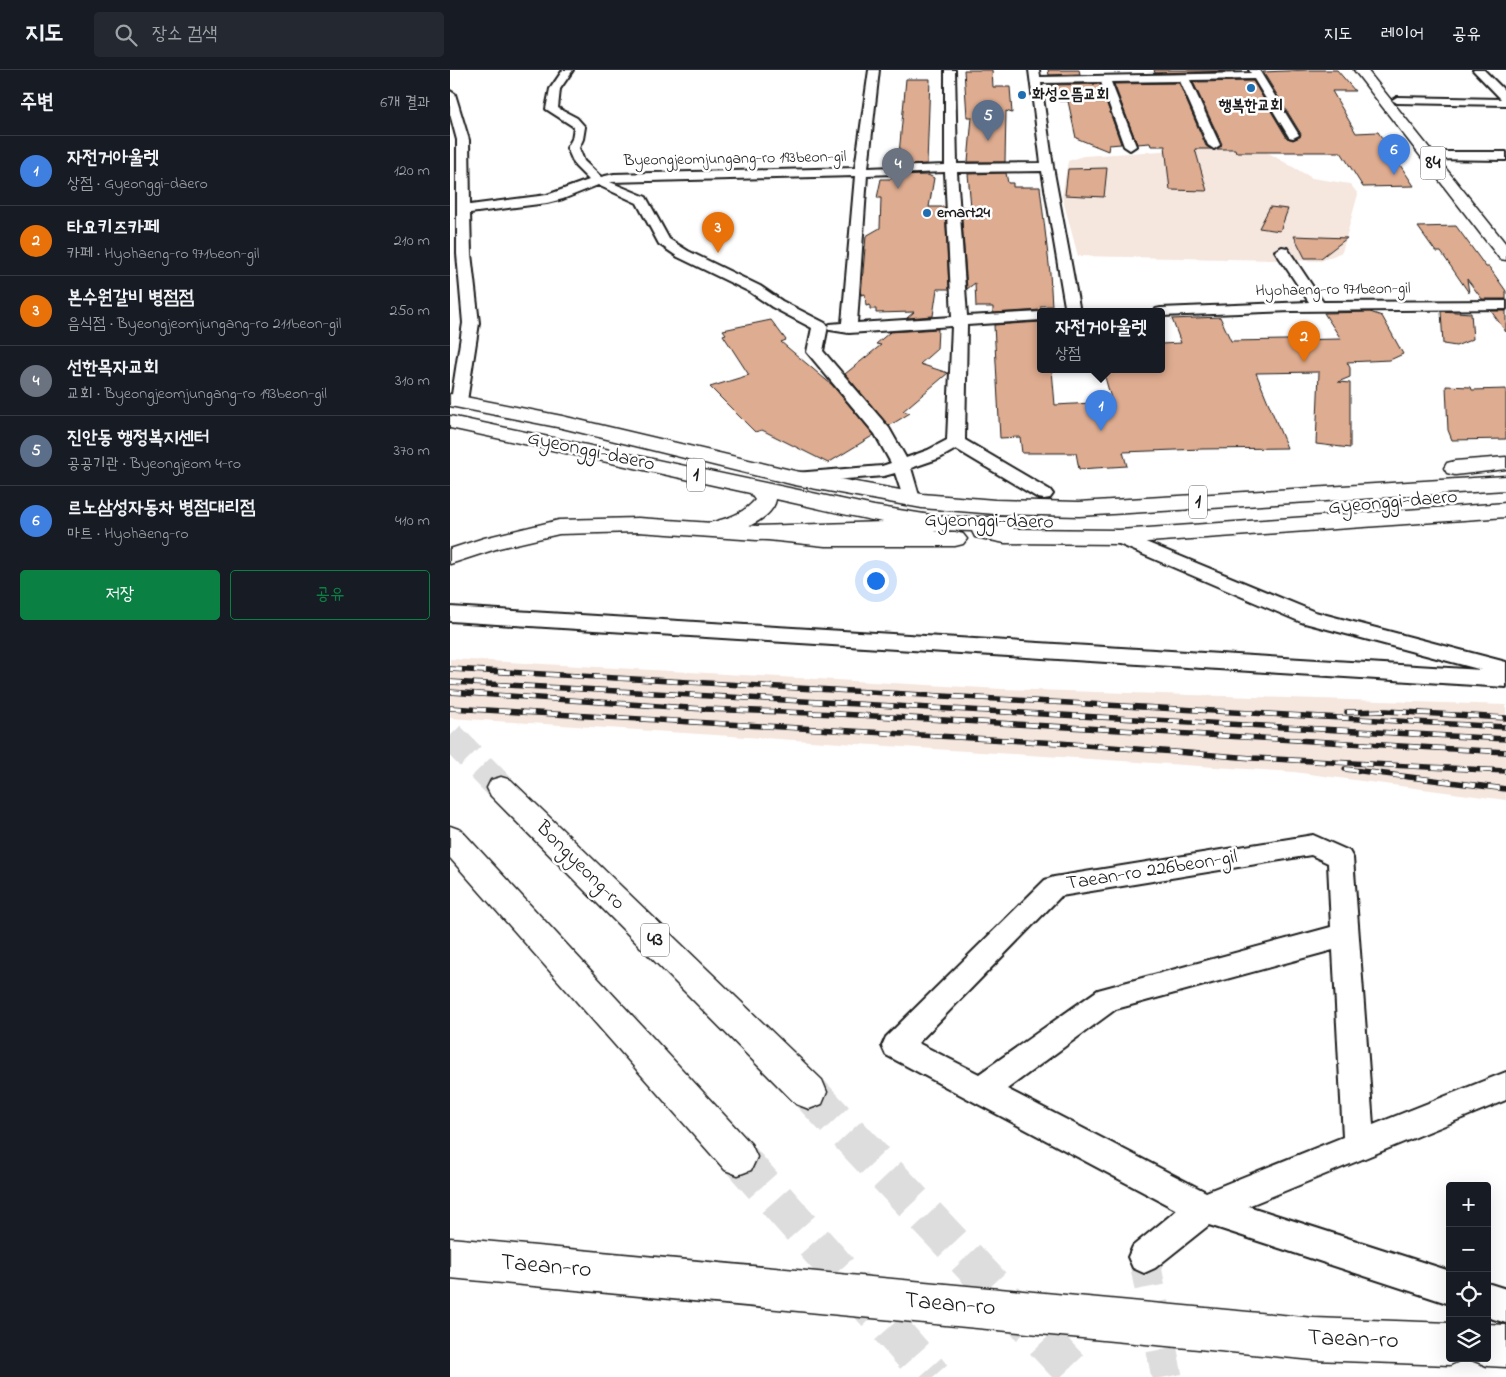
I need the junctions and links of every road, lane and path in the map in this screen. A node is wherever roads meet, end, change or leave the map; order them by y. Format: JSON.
{"nodes":[{"id":1,"x":568,"y":70,"type":"edge"},
{"id":2,"x":874,"y":70,"type":"edge"},
{"id":3,"x":950,"y":70,"type":"edge"},
{"id":4,"x":1360,"y":70,"type":"edge"},
{"id":5,"x":1372,"y":70,"type":"edge"},
{"id":6,"x":1478,"y":70,"type":"edge"},
{"id":7,"x":1256,"y":73,"type":"edge"},
{"id":8,"x":1035,"y":75,"type":"edge"},
{"id":9,"x":1184,"y":78,"type":"junction"},
{"id":10,"x":1105,"y":79,"type":"junction"},
{"id":11,"x":450,"y":94,"type":"edge"},
{"id":12,"x":1506,"y":98,"type":"edge"},
{"id":13,"x":1397,"y":100,"type":"junction"},
{"id":14,"x":1506,"y":102,"type":"edge"},
{"id":15,"x":1293,"y":135,"type":"dead end"},
{"id":16,"x":1130,"y":146,"type":"dead end"},
{"id":17,"x":1214,"y":146,"type":"dead end"},
{"id":18,"x":1435,"y":156,"type":"junction"},
{"id":19,"x":1506,"y":156,"type":"edge"},
{"id":20,"x":1048,"y":167,"type":"junction"},
{"id":21,"x":951,"y":168,"type":"junction"},
{"id":22,"x":861,"y":172,"type":"junction"},
{"id":23,"x":599,"y":180,"type":"junction"},
{"id":24,"x":463,"y":210,"type":"junction"},
{"id":25,"x":1506,"y":238,"type":"edge"},
{"id":26,"x":1282,"y":251,"type":"dead end"},
{"id":27,"x":1506,"y":255,"type":"edge"},
{"id":28,"x":1506,"y":304,"type":"edge"},
{"id":29,"x":1319,"y":307,"type":"junction"},
{"id":30,"x":1072,"y":308,"type":"edge"},
{"id":31,"x":1165,"y":312,"type":"edge"},
{"id":32,"x":1037,"y":316,"type":"edge"},
{"id":33,"x":960,"y":320,"type":"junction"},
{"id":34,"x":820,"y":326,"type":"junction"},
{"id":35,"x":849,"y":328,"type":"junction"},
{"id":36,"x":454,"y":400,"type":"edge"},
{"id":37,"x":450,"y":422,"type":"edge"},
{"id":38,"x":956,"y":442,"type":"junction"},
{"id":39,"x":1506,"y":463,"type":"edge"},
{"id":40,"x":901,"y":465,"type":"junction"},
{"id":41,"x":794,"y":478,"type":"junction"},
{"id":42,"x":1506,"y":483,"type":"edge"},
{"id":43,"x":758,"y":488,"type":"junction"},
{"id":44,"x":1506,"y":493,"type":"edge"},
{"id":45,"x":1044,"y":494,"type":"junction"},
{"id":46,"x":904,"y":496,"type":"junction"},
{"id":47,"x":1506,"y":510,"type":"edge"},
{"id":48,"x":943,"y":524,"type":"junction"},
{"id":49,"x":713,"y":529,"type":"junction"},
{"id":50,"x":757,"y":533,"type":"junction"},
{"id":51,"x":1005,"y":536,"type":"junction"},
{"id":52,"x":1119,"y":537,"type":"junction"},
{"id":53,"x":450,"y":557,"type":"edge"},
{"id":54,"x":450,"y":614,"type":"edge"},
{"id":55,"x":1506,"y":669,"type":"edge"},
{"id":56,"x":1506,"y":679,"type":"edge"},
{"id":57,"x":501,"y":788,"type":"tunnel mouth"},
{"id":58,"x":450,"y":838,"type":"edge"},
{"id":59,"x":1345,"y":935,"type":"junction"},
{"id":60,"x":1506,"y":1086,"type":"edge"},
{"id":61,"x":981,"y":1090,"type":"junction"},
{"id":62,"x":809,"y":1092,"type":"tunnel mouth"},
{"id":63,"x":1358,"y":1146,"type":"junction"},
{"id":64,"x":738,"y":1157,"type":"tunnel mouth"},
{"id":65,"x":1205,"y":1208,"type":"junction"},
{"id":66,"x":1144,"y":1257,"type":"dead end"},
{"id":67,"x":450,"y":1258,"type":"edge"},
{"id":68,"x":1446,"y":1287,"type":"edge"},
{"id":69,"x":1491,"y":1301,"type":"edge"},
{"id":70,"x":1506,"y":1306,"type":"edge"},
{"id":71,"x":1446,"y":1344,"type":"edge"},
{"id":72,"x":1491,"y":1345,"type":"edge"},
{"id":73,"x":1506,"y":1346,"type":"edge"}],
"edges":[{"from":1,"to":23,"type":"street"},
{"from":2,"to":22,"type":"street","name":"Byeongjeomjungang-ro 193beon-gil"},
{"from":3,"to":21,"type":"street"},
{"from":4,"to":18,"type":"main road","number":"84"},
{"from":5,"to":13,"type":"main road","number":"84"},
{"from":6,"to":12,"type":"street"},
{"from":7,"to":9,"type":"street"},
{"from":7,"to":15,"type":"street"},
{"from":8,"to":10,"type":"street"},
{"from":8,"to":20,"type":"street"},
{"from":9,"to":10,"type":"street"},
{"from":9,"to":17,"type":"street"},
{"from":10,"to":16,"type":"street"},
{"from":11,"to":24,"type":"street"},
{"from":13,"to":14,"type":"street"},
{"from":13,"to":18,"type":"main road","number":"84"},
{"from":18,"to":19,"type":"street"},
{"from":18,"to":25,"type":"main road","number":"84"},
{"from":18,"to":27,"type":"main road","number":"84"},
{"from":20,"to":21,"type":"street"},
{"from":20,"to":30,"type":"street"},
{"from":21,"to":22,"type":"street"},
{"from":21,"to":33,"type":"street"},
{"from":22,"to":23,"type":"street","name":"Byeongjeomjungang-ro 193beon-gil"},
{"from":22,"to":35,"type":"street"},
{"from":23,"to":24,"type":"street","name":"Byeongjeomjungang-ro 193beon-gil"},
{"from":23,"to":34,"type":"street"},
{"from":24,"to":36,"type":"street"},
{"from":26,"to":29,"type":"street"},
{"from":28,"to":29,"type":"street","name":"Hyohaeng-ro 971beon-gil"},
{"from":29,"to":31,"type":"street","name":"Hyohaeng-ro 971beon-gil"},
{"from":32,"to":33,"type":"street"},
{"from":33,"to":35,"type":"street"},
{"from":33,"to":38,"type":"street"},
{"from":34,"to":35,"type":"street"},
{"from":34,"to":40,"type":"street"},
{"from":36,"to":41,"type":"main road","name":"Gyeonggi-daero","number":"1"},
{"from":37,"to":43,"type":"main road","name":"Gyeonggi-daero","number":"1"},
{"from":38,"to":40,"type":"street"},
{"from":38,"to":45,"type":"street"},
{"from":39,"to":45,"type":"main road","name":"Gyeonggi-daero"},
{"from":40,"to":41,"type":"street"},
{"from":40,"to":46,"type":"street"},
{"from":41,"to":46,"type":"main road","name":"Gyeonggi-daero","number":"1"},
{"from":42,"to":46,"type":"main road","name":"Gyeonggi-daero","number":"1"},
{"from":43,"to":48,"type":"main road","name":"Gyeonggi-daero","number":"1"},
{"from":43,"to":49,"type":"main road"},
{"from":44,"to":48,"type":"main road","name":"Gyeonggi-daero","number":"1"},
{"from":45,"to":46,"type":"main road","name":"Gyeonggi-daero"},
{"from":47,"to":52,"type":"main road"},
{"from":48,"to":50,"type":"main road"},
{"from":48,"to":51,"type":"main road"},
{"from":49,"to":50,"type":"main road"},
{"from":49,"to":53,"type":"main road"},
{"from":50,"to":51,"type":"main road"},
{"from":51,"to":52,"type":"main road"},
{"from":52,"to":55,"type":"street"},
{"from":54,"to":56,"type":"street"},
{"from":57,"to":62,"type":"main road","name":"Bongyeong-ro","number":"43"},
{"from":58,"to":64,"type":"main road"},
{"from":59,"to":61,"type":"street"},
{"from":59,"to":61,"type":"street","name":"Taean-ro 226beon-gil"},
{"from":59,"to":63,"type":"street","name":"Taean-ro 226beon-gil"},
{"from":60,"to":63,"type":"street"},
{"from":61,"to":65,"type":"street","name":"Taean-ro 226beon-gil"},
{"from":63,"to":65,"type":"street"},
{"from":65,"to":66,"type":"street"},
{"from":65,"to":68,"type":"street","name":"Taean-ro 226beon-gil"},
{"from":67,"to":71,"type":"main road","name":"Taean-ro"},
{"from":69,"to":70,"type":"street"},
{"from":72,"to":73,"type":"main road"}]}
